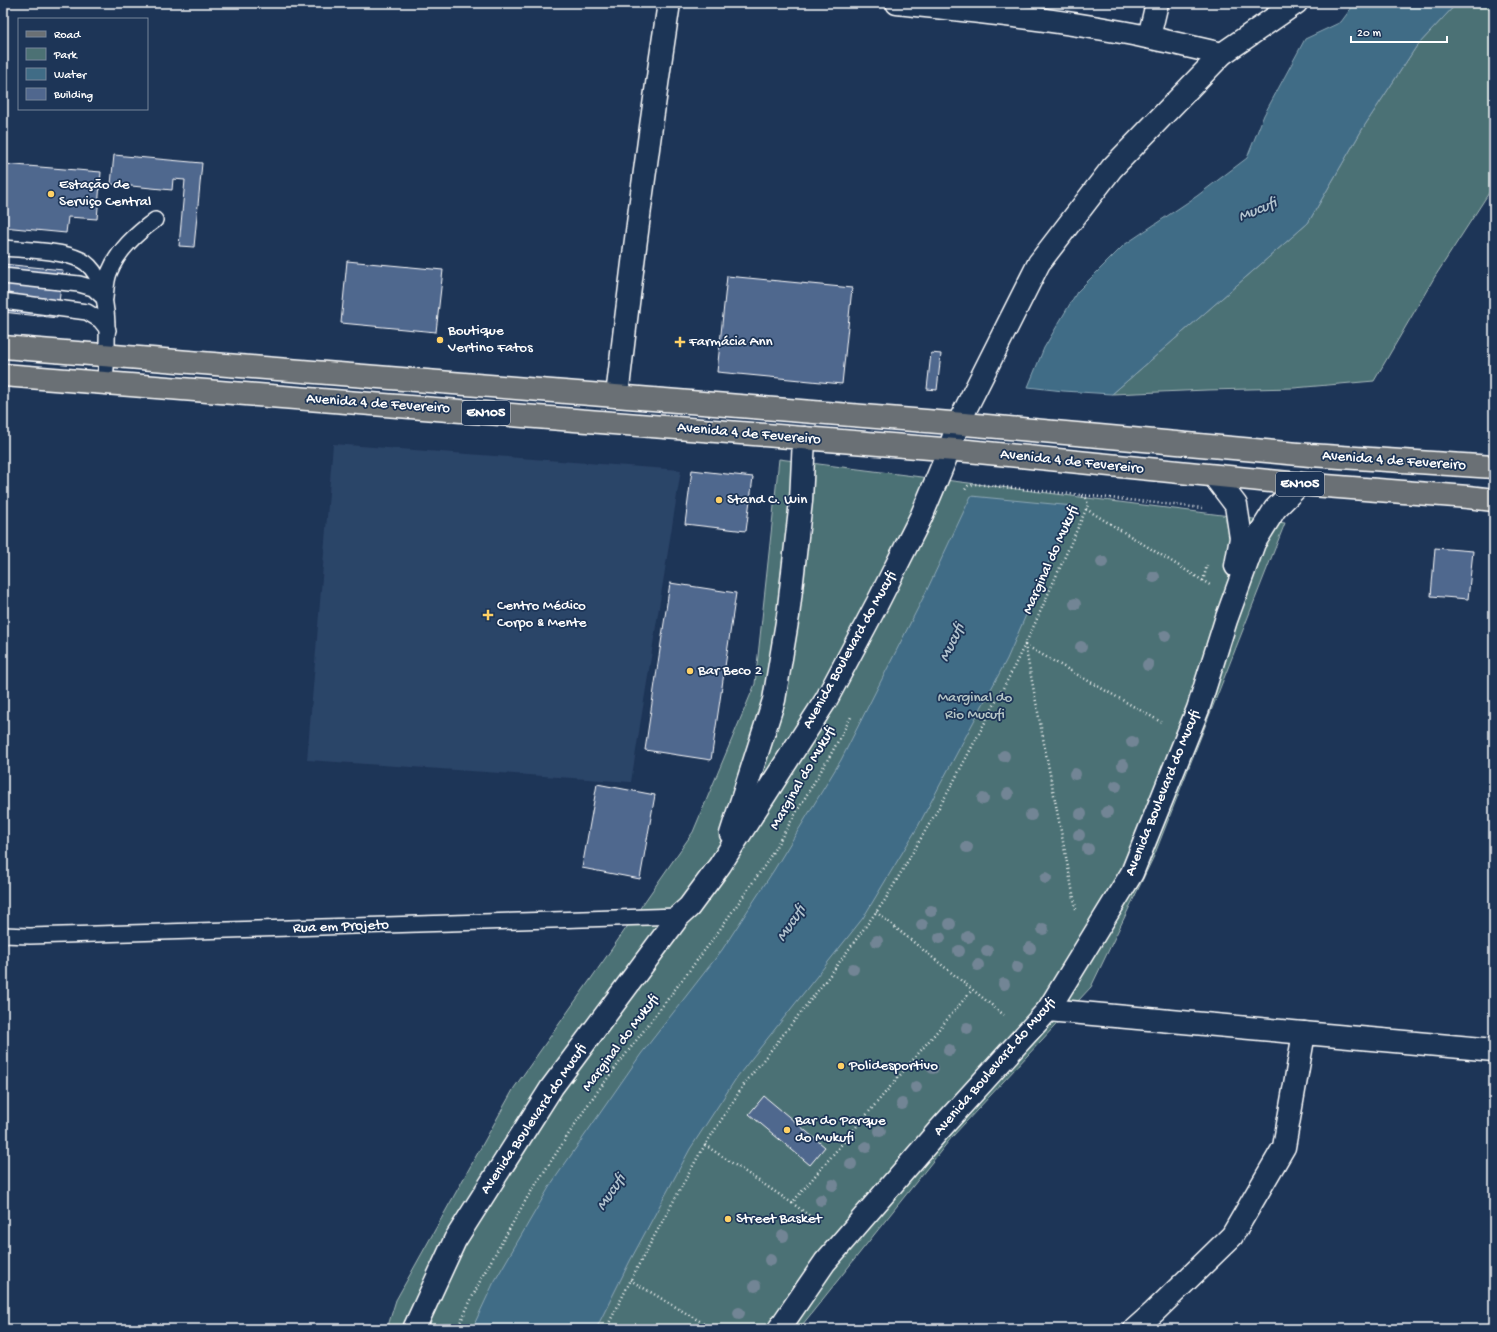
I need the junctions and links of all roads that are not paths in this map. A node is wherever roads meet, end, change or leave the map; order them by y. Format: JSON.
{"nodes":[{"id":1,"x":669,"y":3,"type":"edge"},
{"id":2,"x":897,"y":3,"type":"edge"},
{"id":3,"x":1157,"y":3,"type":"edge"},
{"id":4,"x":1296,"y":3,"type":"edge"},
{"id":5,"x":972,"y":7,"type":"edge"},
{"id":6,"x":1149,"y":37,"type":"junction"},
{"id":7,"x":1222,"y":54,"type":"junction"},
{"id":8,"x":155,"y":220,"type":"dead end"},
{"id":9,"x":3,"y":248,"type":"edge"},
{"id":10,"x":3,"y":276,"type":"edge"},
{"id":11,"x":104,"y":299,"type":"junction"},
{"id":12,"x":3,"y":301,"type":"edge"},
{"id":13,"x":108,"y":330,"type":"junction"},
{"id":14,"x":3,"y":347,"type":"edge"},
{"id":15,"x":107,"y":356,"type":"junction"},
{"id":16,"x":3,"y":375,"type":"edge"},
{"id":17,"x":105,"y":383,"type":"junction"},
{"id":18,"x":617,"y":396,"type":"junction"},
{"id":19,"x":967,"y":424,"type":"junction"},
{"id":20,"x":804,"y":438,"type":"junction"},
{"id":21,"x":959,"y":451,"type":"junction"},
{"id":22,"x":1494,"y":467,"type":"edge"},
{"id":23,"x":1214,"y":476,"type":"junction"},
{"id":24,"x":1300,"y":484,"type":"junction"},
{"id":25,"x":1494,"y":500,"type":"edge"},
{"id":26,"x":1226,"y":620,"type":"junction"},
{"id":27,"x":720,"y":864,"type":"junction"},
{"id":28,"x":679,"y":916,"type":"junction"},
{"id":29,"x":3,"y":935,"type":"edge"},
{"id":30,"x":1048,"y":1010,"type":"junction"},
{"id":31,"x":1304,"y":1033,"type":"junction"},
{"id":32,"x":1494,"y":1050,"type":"edge"},
{"id":33,"x":414,"y":1329,"type":"edge"},
{"id":34,"x":779,"y":1329,"type":"edge"},
{"id":35,"x":1135,"y":1329,"type":"edge"}],
"edges":[{"from":1,"to":18,"type":"street"},
{"from":2,"to":5,"type":"street"},
{"from":3,"to":6,"type":"street"},
{"from":4,"to":7,"type":"street","name":"Avenida Boulevard do Mucufi"},
{"from":5,"to":6,"type":"street"},
{"from":6,"to":7,"type":"street"},
{"from":7,"to":19,"type":"street","name":"Avenida Boulevard do Mucufi"},
{"from":8,"to":11,"type":"lane"},
{"from":9,"to":11,"type":"lane"},
{"from":10,"to":11,"type":"lane"},
{"from":11,"to":13,"type":"lane"},
{"from":12,"to":13,"type":"lane"},
{"from":13,"to":15,"type":"lane"},
{"from":14,"to":15,"type":"main road","name":"Avenida 4 de Fevereiro","number":"EN105"},
{"from":15,"to":17,"type":"lane"},
{"from":15,"to":18,"type":"main road","name":"Avenida 4 de Fevereiro","number":"EN105"},
{"from":16,"to":17,"type":"main road","name":"Avenida 4 de Fevereiro","number":"EN105"},
{"from":17,"to":20,"type":"main road","name":"Avenida 4 de Fevereiro","number":"EN105"},
{"from":18,"to":19,"type":"main road","name":"Avenida 4 de Fevereiro","number":"EN105"},
{"from":19,"to":21,"type":"street","name":"Avenida Boulevard do Mucufi"},
{"from":19,"to":22,"type":"main road","name":"Avenida 4 de Fevereiro","number":"EN105"},
{"from":20,"to":21,"type":"main road","name":"Avenida 4 de Fevereiro","number":"EN105"},
{"from":20,"to":27,"type":"street","name":"Avenida Boulevard do Mucufi"},
{"from":21,"to":23,"type":"main road","name":"Avenida 4 de Fevereiro","number":"EN105"},
{"from":21,"to":27,"type":"street","name":"Avenida Boulevard do Mucufi"},
{"from":23,"to":24,"type":"main road","name":"Avenida 4 de Fevereiro","number":"EN105"},
{"from":23,"to":26,"type":"street","name":"Avenida Boulevard do Mucufi"},
{"from":24,"to":25,"type":"main road","name":"Avenida 4 de Fevereiro","number":"EN105"},
{"from":24,"to":26,"type":"street","name":"Avenida Boulevard do Mucufi"},
{"from":26,"to":30,"type":"street","name":"Avenida Boulevard do Mucufi"},
{"from":27,"to":28,"type":"street","name":"Avenida Boulevard do Mucufi"},
{"from":28,"to":29,"type":"lane","name":"Rua em Projeto"},
{"from":28,"to":33,"type":"street","name":"Avenida Boulevard do Mucufi"},
{"from":30,"to":31,"type":"street"},
{"from":30,"to":34,"type":"street","name":"Avenida Boulevard do Mucufi"},
{"from":31,"to":32,"type":"street"},
{"from":31,"to":35,"type":"street"}]}
